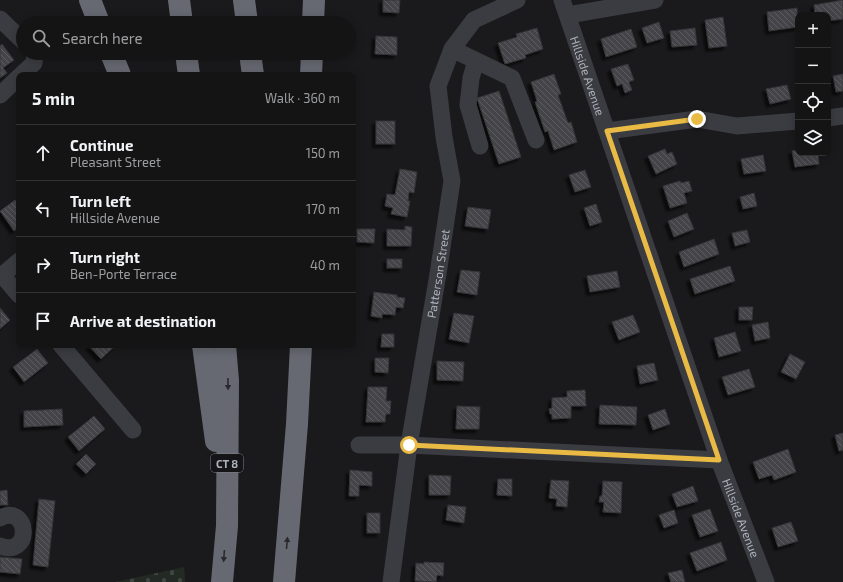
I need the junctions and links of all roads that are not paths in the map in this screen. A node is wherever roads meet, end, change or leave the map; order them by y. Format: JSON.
{"nodes":[{"id":1,"x":90,"y":0,"type":"edge"},
{"id":2,"x":178,"y":0,"type":"edge"},
{"id":3,"x":244,"y":0,"type":"edge"},
{"id":4,"x":314,"y":0,"type":"edge"},
{"id":5,"x":517,"y":0,"type":"edge"},
{"id":6,"x":655,"y":0,"type":"edge"},
{"id":7,"x":565,"y":8,"type":"edge"},
{"id":8,"x":96,"y":16,"type":"edge"},
{"id":9,"x":181,"y":16,"type":"edge"},
{"id":10,"x":246,"y":16,"type":"edge"},
{"id":11,"x":313,"y":16,"type":"edge"},
{"id":12,"x":4,"y":29,"type":"edge"},
{"id":13,"x":16,"y":37,"type":"edge"},
{"id":14,"x":452,"y":49,"type":"junction"},
{"id":15,"x":34,"y":60,"type":"edge"},
{"id":16,"x":114,"y":60,"type":"edge"},
{"id":17,"x":187,"y":60,"type":"edge"},
{"id":18,"x":251,"y":60,"type":"edge"},
{"id":19,"x":312,"y":60,"type":"edge"},
{"id":20,"x":476,"y":61,"type":"junction"},
{"id":21,"x":24,"y":72,"type":"edge"},
{"id":22,"x":119,"y":72,"type":"edge"},
{"id":23,"x":189,"y":72,"type":"edge"},
{"id":24,"x":253,"y":72,"type":"edge"},
{"id":25,"x":312,"y":72,"type":"edge"},
{"id":26,"x":16,"y":80,"type":"edge"},
{"id":27,"x":0,"y":95,"type":"edge"},
{"id":28,"x":843,"y":116,"type":"edge"},
{"id":29,"x":831,"y":118,"type":"edge"},
{"id":30,"x":795,"y":120,"type":"edge"},
{"id":31,"x":607,"y":131,"type":"junction"},
{"id":32,"x":536,"y":140,"type":"dead end"},
{"id":33,"x":480,"y":146,"type":"dead end"},
{"id":34,"x":16,"y":264,"type":"edge"},
{"id":35,"x":1,"y":276,"type":"edge"},
{"id":36,"x":16,"y":292,"type":"edge"},
{"id":37,"x":64,"y":348,"type":"edge"},
{"id":38,"x":203,"y":348,"type":"edge"},
{"id":39,"x":225,"y":348,"type":"edge"},
{"id":40,"x":289,"y":348,"type":"edge"},
{"id":41,"x":300,"y":348,"type":"edge"},
{"id":42,"x":297,"y":424,"type":"junction"},
{"id":43,"x":133,"y":430,"type":"dead end"},
{"id":44,"x":359,"y":445,"type":"dead end"},
{"id":45,"x":409,"y":445,"type":"junction"},
{"id":46,"x":719,"y":460,"type":"junction"},
{"id":47,"x":0,"y":518,"type":"edge"},
{"id":48,"x":227,"y":526,"type":"junction"},
{"id":49,"x":0,"y":546,"type":"edge"},
{"id":50,"x":222,"y":582,"type":"edge"},
{"id":51,"x":284,"y":582,"type":"edge"},
{"id":52,"x":391,"y":582,"type":"edge"},
{"id":53,"x":766,"y":582,"type":"edge"}],
"edges":[{"from":1,"to":8,"type":"highway"},
{"from":2,"to":9,"type":"highway"},
{"from":3,"to":10,"type":"highway"},
{"from":4,"to":11,"type":"highway"},
{"from":5,"to":14,"type":"street","name":"Patterson Street"},
{"from":6,"to":7,"type":"street"},
{"from":7,"to":31,"type":"street","name":"Hillside Avenue"},
{"from":12,"to":13,"type":"street"},
{"from":14,"to":20,"type":"street"},
{"from":14,"to":45,"type":"street","name":"Patterson Street"},
{"from":15,"to":21,"type":"street"},
{"from":16,"to":22,"type":"highway"},
{"from":17,"to":23,"type":"highway"},
{"from":18,"to":24,"type":"highway"},
{"from":19,"to":25,"type":"highway"},
{"from":20,"to":32,"type":"street"},
{"from":20,"to":33,"type":"street"},
{"from":26,"to":27,"type":"street"},
{"from":28,"to":29,"type":"street"},
{"from":30,"to":31,"type":"street"},
{"from":31,"to":46,"type":"street","name":"Hillside Avenue"},
{"from":34,"to":35,"type":"street"},
{"from":35,"to":36,"type":"street"},
{"from":37,"to":43,"type":"street"},
{"from":38,"to":48,"type":"highway"},
{"from":39,"to":48,"type":"highway","number":"CT 8","one_way":true},
{"from":40,"to":42,"type":"highway"},
{"from":41,"to":42,"type":"highway"},
{"from":51,"to":42,"type":"highway","one_way":true},
{"from":44,"to":45,"type":"street"},
{"from":45,"to":46,"type":"street"},
{"from":45,"to":52,"type":"street","name":"Patterson Street"},
{"from":46,"to":53,"type":"street","name":"Hillside Avenue"},
{"from":47,"to":49,"type":"street"},
{"from":48,"to":50,"type":"highway","number":"CT 8","one_way":true}]}
